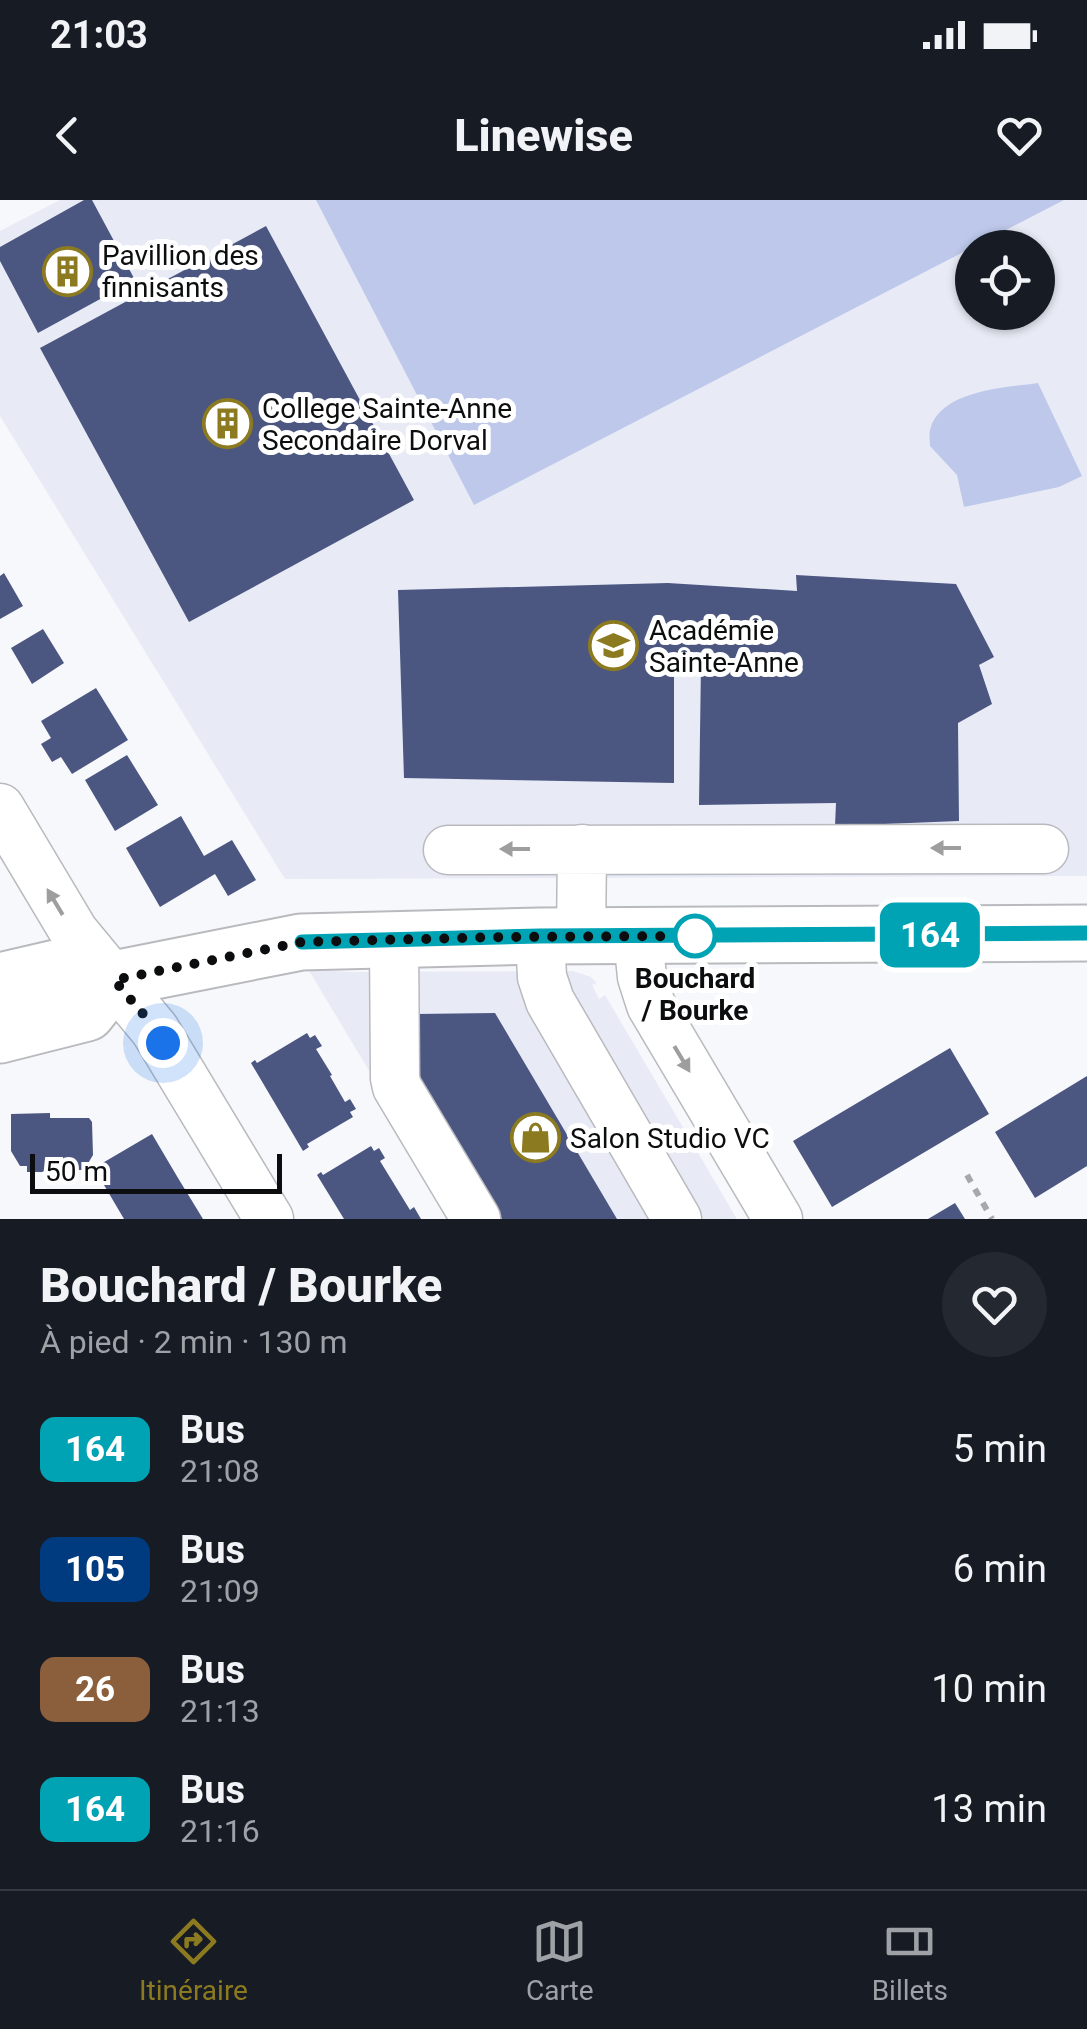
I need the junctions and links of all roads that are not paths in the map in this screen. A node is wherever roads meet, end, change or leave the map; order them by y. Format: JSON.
{"nodes":[{"id":1,"x":0,"y":808,"type":"edge"},
{"id":2,"x":582,"y":849,"type":"junction"},
{"id":3,"x":1044,"y":849,"type":"dead end"},
{"id":4,"x":448,"y":850,"type":"dead end"},
{"id":5,"x":1087,"y":933,"type":"edge"},
{"id":6,"x":560,"y":937,"type":"junction"},
{"id":7,"x":638,"y":937,"type":"junction"},
{"id":8,"x":394,"y":939,"type":"junction"},
{"id":9,"x":0,"y":980,"type":"edge"},
{"id":10,"x":114,"y":980,"type":"junction"},
{"id":11,"x":0,"y":1035,"type":"edge"},
{"id":12,"x":269,"y":1219,"type":"edge"},
{"id":13,"x":476,"y":1219,"type":"edge"},
{"id":14,"x":677,"y":1219,"type":"edge"},
{"id":15,"x":778,"y":1219,"type":"edge"}],
"edges":[{"from":10,"to":1,"type":"street","one_way":true},
{"from":3,"to":2,"type":"street","one_way":true},
{"from":2,"to":4,"type":"street","one_way":true},
{"from":2,"to":6,"type":"street"},
{"from":5,"to":7,"type":"main road"},
{"from":6,"to":7,"type":"main road"},
{"from":6,"to":8,"type":"main road"},
{"from":6,"to":14,"type":"street"},
{"from":7,"to":15,"type":"street","one_way":true},
{"from":8,"to":10,"type":"main road"},
{"from":8,"to":13,"type":"street"},
{"from":9,"to":10,"type":"main road"},
{"from":10,"to":11,"type":"main road"},
{"from":10,"to":12,"type":"street"}]}
